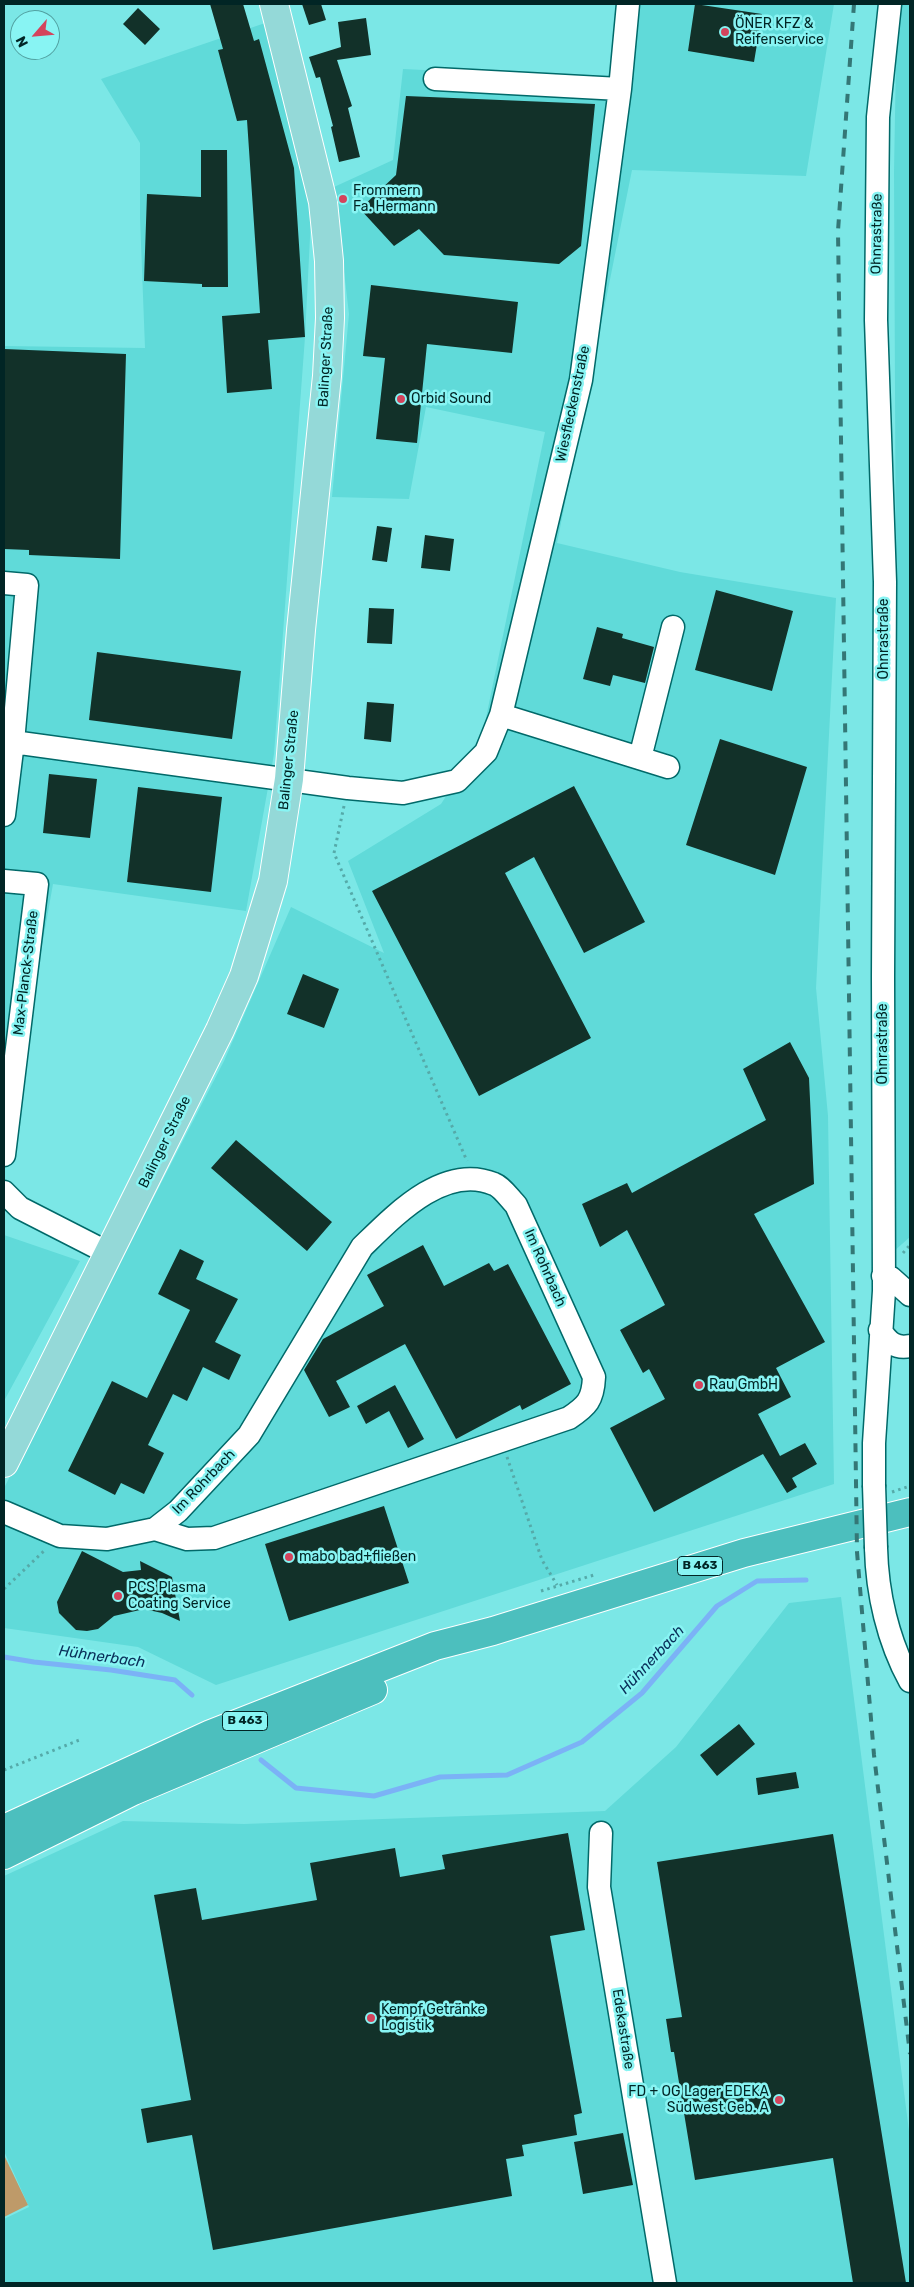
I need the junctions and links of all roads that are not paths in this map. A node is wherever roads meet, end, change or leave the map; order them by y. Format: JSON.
{"nodes":[{"id":1,"x":274,"y":4,"type":"edge"},
{"id":2,"x":628,"y":4,"type":"edge"},
{"id":3,"x":890,"y":4,"type":"edge"},
{"id":4,"x":435,"y":80,"type":"dead end"},
{"id":5,"x":620,"y":89,"type":"junction"},
{"id":6,"x":4,"y":583,"type":"edge"},
{"id":7,"x":674,"y":627,"type":"dead end"},
{"id":8,"x":501,"y":715,"type":"junction"},
{"id":9,"x":13,"y":742,"type":"junction"},
{"id":10,"x":640,"y":758,"type":"junction"},
{"id":11,"x":668,"y":767,"type":"dead end"},
{"id":12,"x":289,"y":779,"type":"junction"},
{"id":13,"x":4,"y":815,"type":"edge"},
{"id":14,"x":4,"y":881,"type":"edge"},
{"id":15,"x":4,"y":1155,"type":"edge"},
{"id":16,"x":4,"y":1192,"type":"edge"},
{"id":17,"x":110,"y":1254,"type":"junction"},
{"id":18,"x":883,"y":1276,"type":"junction"},
{"id":19,"x":910,"y":1295,"type":"edge"},
{"id":20,"x":880,"y":1330,"type":"junction"},
{"id":21,"x":910,"y":1346,"type":"edge"},
{"id":22,"x":4,"y":1463,"type":"edge"},
{"id":23,"x":4,"y":1512,"type":"edge"},
{"id":24,"x":910,"y":1512,"type":"edge"},
{"id":25,"x":155,"y":1529,"type":"junction"},
{"id":26,"x":493,"y":1631,"type":"junction"},
{"id":27,"x":910,"y":1681,"type":"edge"},
{"id":28,"x":4,"y":1829,"type":"edge"},
{"id":29,"x":601,"y":1833,"type":"dead end"},
{"id":30,"x":4,"y":1855,"type":"edge"},
{"id":31,"x":665,"y":2283,"type":"edge"}],
"edges":[{"from":1,"to":12,"type":"main road","name":"Balinger Straße"},
{"from":2,"to":5,"type":"street","name":"Wiesfleckenstraße"},
{"from":3,"to":18,"type":"street","name":"Ohnrastraße"},
{"from":4,"to":5,"type":"street"},
{"from":5,"to":8,"type":"street","name":"Wiesfleckenstraße"},
{"from":6,"to":9,"type":"street"},
{"from":7,"to":10,"type":"street"},
{"from":8,"to":10,"type":"street"},
{"from":8,"to":12,"type":"street","name":"Wiesfleckenstraße"},
{"from":9,"to":12,"type":"street"},
{"from":9,"to":13,"type":"street"},
{"from":10,"to":11,"type":"street"},
{"from":12,"to":17,"type":"main road","name":"Balinger Straße"},
{"from":14,"to":15,"type":"street","name":"Max-Planck-Straße"},
{"from":16,"to":17,"type":"street"},
{"from":17,"to":22,"type":"main road","name":"Balinger Straße"},
{"from":18,"to":19,"type":"street"},
{"from":18,"to":20,"type":"street","name":"Ohnrastraße"},
{"from":20,"to":21,"type":"street"},
{"from":20,"to":27,"type":"street","name":"Ohnrastraße","bridge":true},
{"from":23,"to":25,"type":"street","name":"Im Rohrbach"},
{"from":24,"to":26,"type":"highway","number":"B 463"},
{"from":25,"to":25,"type":"street","name":"Im Rohrbach"},
{"from":26,"to":28,"type":"highway","number":"B 463"},
{"from":26,"to":30,"type":"highway","number":"B 463"},
{"from":29,"to":31,"type":"street","name":"Edekastraße"}]}
